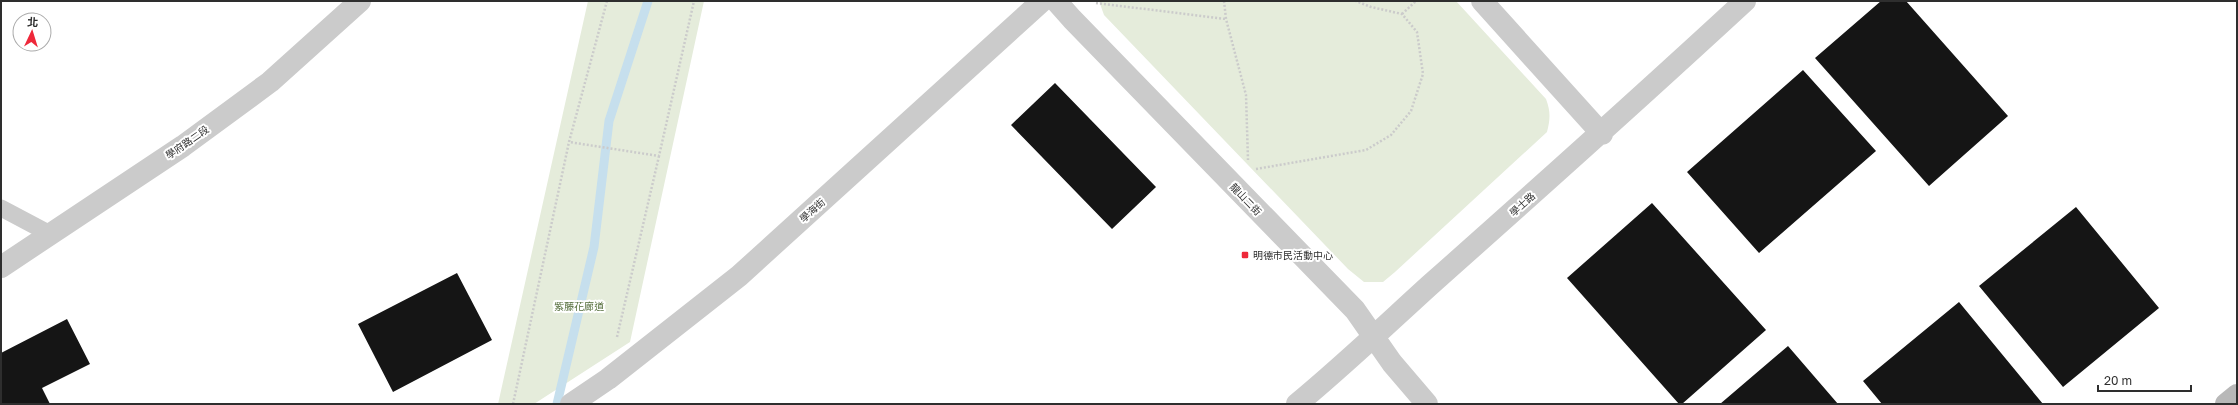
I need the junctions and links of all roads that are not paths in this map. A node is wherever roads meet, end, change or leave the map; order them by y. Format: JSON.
{"nodes":[{"id":1,"x":360,"y":1,"type":"edge"},
{"id":2,"x":1042,"y":1,"type":"edge"},
{"id":3,"x":1056,"y":1,"type":"edge"},
{"id":4,"x":1482,"y":1,"type":"edge"},
{"id":5,"x":1745,"y":1,"type":"edge"},
{"id":6,"x":1602,"y":134,"type":"junction"},
{"id":7,"x":1,"y":208,"type":"edge"},
{"id":8,"x":52,"y":235,"type":"junction"},
{"id":9,"x":1,"y":267,"type":"edge"},
{"id":10,"x":1375,"y":336,"type":"junction"},
{"id":11,"x":2237,"y":395,"type":"edge"},
{"id":12,"x":571,"y":404,"type":"edge"},
{"id":13,"x":1297,"y":404,"type":"edge"},
{"id":14,"x":1427,"y":404,"type":"edge"},
{"id":15,"x":2226,"y":404,"type":"edge"}],
"edges":[{"from":1,"to":8,"type":"street","name":"學府路二段"},
{"from":2,"to":12,"type":"street","name":"學海街"},
{"from":3,"to":10,"type":"street","name":"龍山二街"},
{"from":4,"to":6,"type":"street"},
{"from":5,"to":6,"type":"street","name":"學士路"},
{"from":6,"to":10,"type":"street","name":"學士路"},
{"from":7,"to":8,"type":"lane"},
{"from":8,"to":9,"type":"street","name":"學府路二段"},
{"from":10,"to":13,"type":"street","name":"學士路"},
{"from":10,"to":14,"type":"street","name":"龍山二街"},
{"from":11,"to":15,"type":"main road"}]}
